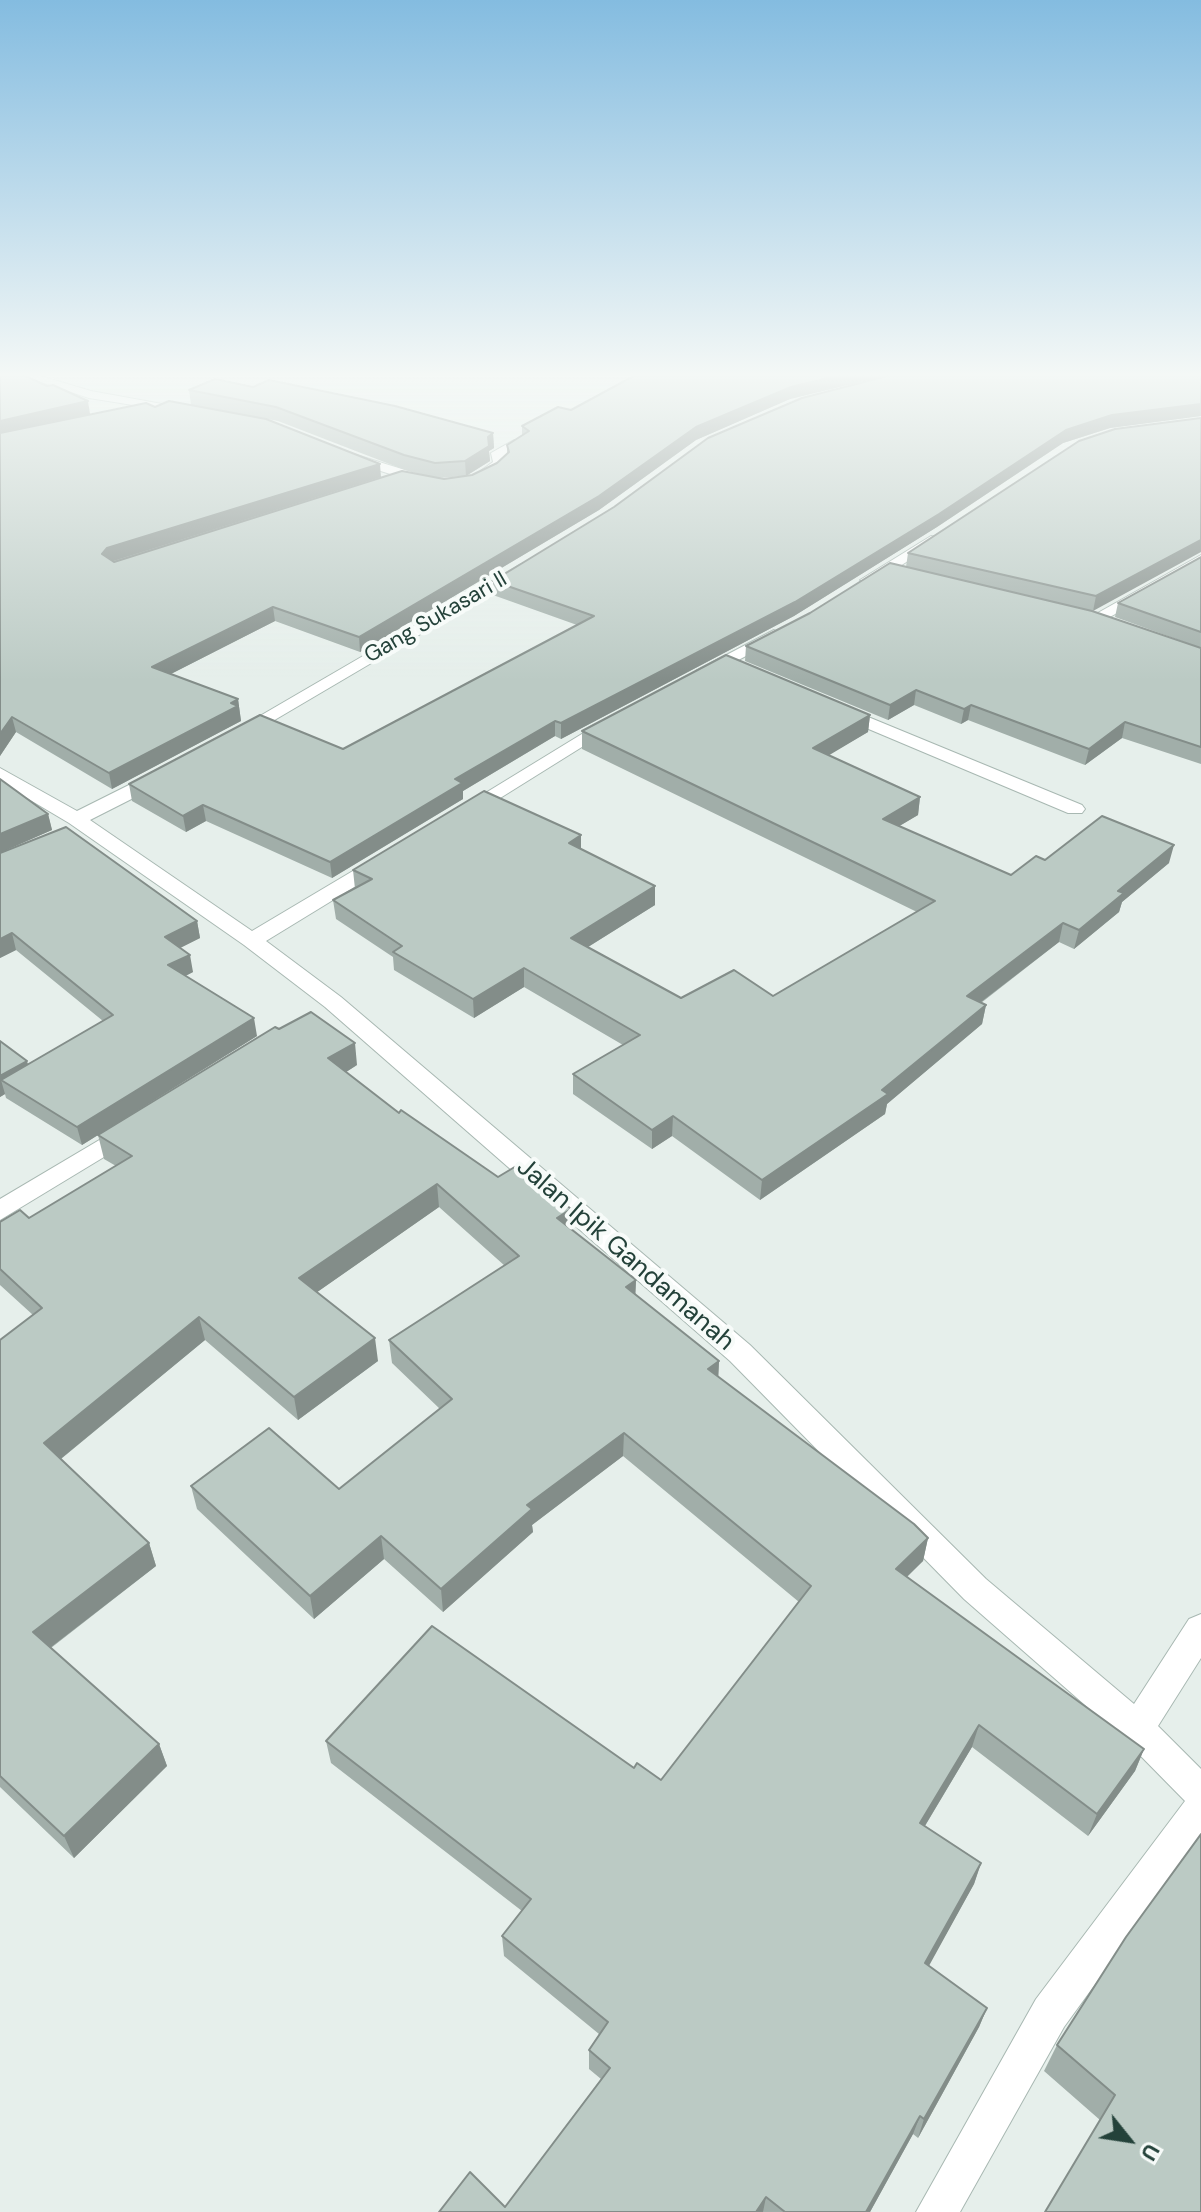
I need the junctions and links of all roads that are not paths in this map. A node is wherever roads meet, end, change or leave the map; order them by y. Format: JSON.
{"nodes":[{"id":1,"x":486,"y":475,"type":"edge"},
{"id":2,"x":406,"y":476,"type":"joint"},
{"id":3,"x":435,"y":483,"type":"edge"},
{"id":4,"x":463,"y":484,"type":"edge"},
{"id":5,"x":380,"y":485,"type":"edge"},
{"id":6,"x":955,"y":526,"type":"edge"},
{"id":7,"x":535,"y":560,"type":"edge"},
{"id":8,"x":1201,"y":560,"type":"edge"},
{"id":9,"x":886,"y":569,"type":"junction"},
{"id":10,"x":916,"y":576,"type":"edge"},
{"id":11,"x":850,"y":591,"type":"edge"},
{"id":12,"x":788,"y":628,"type":"edge"},
{"id":13,"x":1121,"y":628,"type":"edge"},
{"id":14,"x":723,"y":661,"type":"junction"},
{"id":15,"x":752,"y":673,"type":"edge"},
{"id":16,"x":684,"y":682,"type":"edge"},
{"id":17,"x":826,"y":704,"type":"edge"},
{"id":18,"x":620,"y":716,"type":"edge"},
{"id":19,"x":226,"y":741,"type":"edge"},
{"id":20,"x":178,"y":768,"type":"edge"},
{"id":21,"x":0,"y":774,"type":"edge"},
{"id":22,"x":1075,"y":809,"type":"dead end"},
{"id":23,"x":456,"y":817,"type":"edge"},
{"id":24,"x":81,"y":823,"type":"junction"},
{"id":25,"x":57,"y":839,"type":"edge"},
{"id":26,"x":401,"y":850,"type":"edge"},
{"id":27,"x":252,"y":940,"type":"junction"},
{"id":28,"x":333,"y":1002,"type":"junction"},
{"id":29,"x":308,"y":1017,"type":"edge"},
{"id":30,"x":145,"y":1121,"type":"edge"},
{"id":31,"x":0,"y":1211,"type":"edge"},
{"id":32,"x":1201,"y":1629,"type":"edge"},
{"id":33,"x":1137,"y":1729,"type":"junction"},
{"id":34,"x":1201,"y":1793,"type":"edge"},
{"id":35,"x":1201,"y":1809,"type":"edge"},
{"id":36,"x":937,"y":2212,"type":"edge"}],
"edges":[{"from":1,"to":4,"type":"street"},
{"from":2,"to":3,"type":"street"},
{"from":2,"to":5,"type":"street"},
{"from":6,"to":9,"type":"street"},
{"from":7,"to":19,"type":"street","name":"Gang Sukasari II"},
{"from":8,"to":13,"type":"street"},
{"from":9,"to":10,"type":"street"},
{"from":9,"to":11,"type":"street"},
{"from":12,"to":14,"type":"street"},
{"from":14,"to":15,"type":"street"},
{"from":14,"to":16,"type":"street"},
{"from":17,"to":22,"type":"street"},
{"from":18,"to":23,"type":"street"},
{"from":20,"to":24,"type":"street"},
{"from":21,"to":24,"type":"street","name":"Jalan Ipik Gandamanah"},
{"from":24,"to":25,"type":"street"},
{"from":24,"to":27,"type":"street","name":"Jalan Ipik Gandamanah"},
{"from":26,"to":27,"type":"street"},
{"from":27,"to":28,"type":"street","name":"Jalan Ipik Gandamanah"},
{"from":28,"to":29,"type":"street"},
{"from":28,"to":33,"type":"street","name":"Jalan Ipik Gandamanah"},
{"from":30,"to":31,"type":"street"},
{"from":32,"to":33,"type":"street"},
{"from":33,"to":34,"type":"street","name":"Jalan Ipik Gandamanah"},
{"from":35,"to":36,"type":"street"}]}
